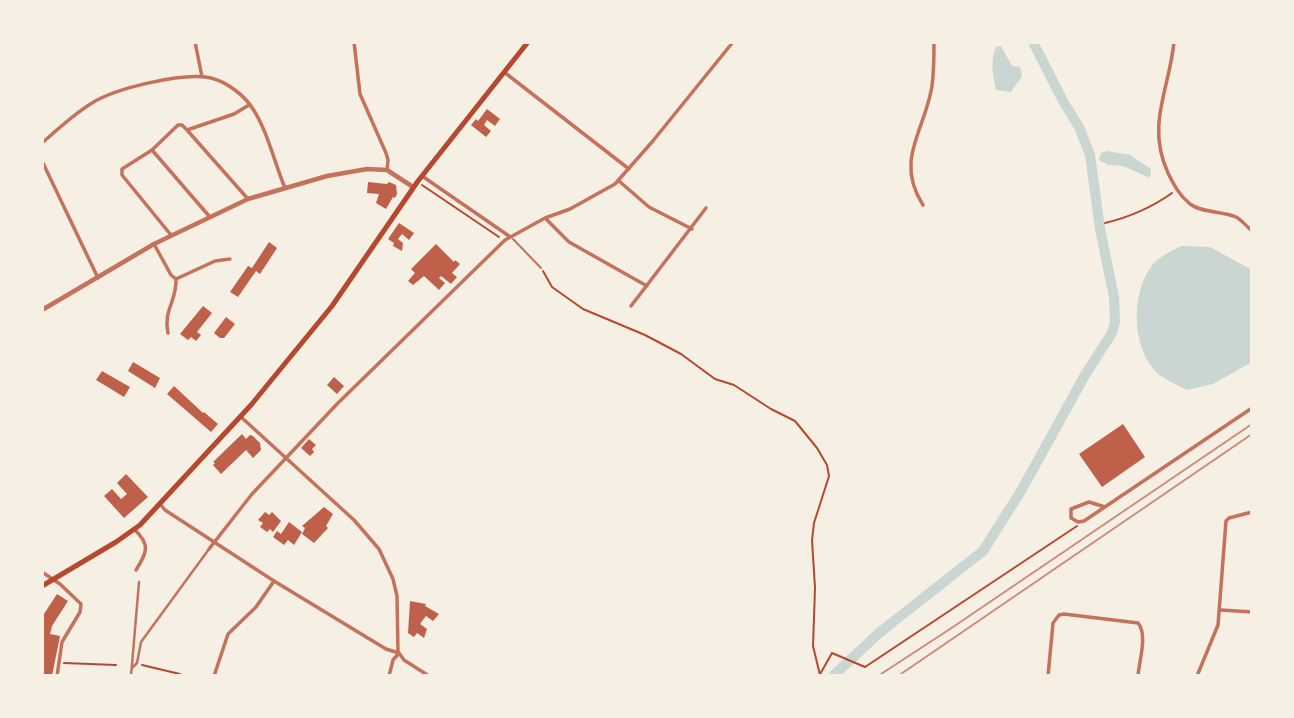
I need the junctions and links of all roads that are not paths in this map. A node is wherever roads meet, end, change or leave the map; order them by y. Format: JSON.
{"nodes":[{"id":1,"x":195,"y":42,"type":"edge"},
{"id":2,"x":354,"y":42,"type":"edge"},
{"id":3,"x":528,"y":42,"type":"edge"},
{"id":4,"x":732,"y":42,"type":"edge"},
{"id":5,"x":934,"y":42,"type":"edge"},
{"id":6,"x":1174,"y":42,"type":"edge"},
{"id":7,"x":504,"y":72,"type":"junction"},
{"id":8,"x":202,"y":77,"type":"junction"},
{"id":9,"x":250,"y":105,"type":"junction"},
{"id":10,"x":187,"y":130,"type":"junction"},
{"id":11,"x":42,"y":143,"type":"edge"},
{"id":12,"x":152,"y":150,"type":"junction"},
{"id":13,"x":42,"y":162,"type":"edge"},
{"id":14,"x":629,"y":169,"type":"junction"},
{"id":15,"x":387,"y":170,"type":"junction"},
{"id":16,"x":422,"y":176,"type":"junction"},
{"id":17,"x":619,"y":181,"type":"junction"},
{"id":18,"x":413,"y":187,"type":"junction"},
{"id":19,"x":285,"y":188,"type":"junction"},
{"id":20,"x":248,"y":199,"type":"junction"},
{"id":21,"x":923,"y":205,"type":"dead end"},
{"id":22,"x":706,"y":208,"type":"dead end"},
{"id":23,"x":209,"y":216,"type":"junction"},
{"id":24,"x":545,"y":218,"type":"junction"},
{"id":25,"x":692,"y":229,"type":"junction"},
{"id":26,"x":1252,"y":231,"type":"edge"},
{"id":27,"x":171,"y":235,"type":"junction"},
{"id":28,"x":509,"y":236,"type":"junction"},
{"id":29,"x":154,"y":244,"type":"junction"},
{"id":30,"x":230,"y":259,"type":"dead end"},
{"id":31,"x":541,"y":268,"type":"road end"},
{"id":32,"x":98,"y":278,"type":"junction"},
{"id":33,"x":176,"y":279,"type":"junction"},
{"id":34,"x":646,"y":286,"type":"junction"},
{"id":35,"x":631,"y":306,"type":"dead end"},
{"id":36,"x":42,"y":310,"type":"edge"},
{"id":37,"x":168,"y":333,"type":"dead end"},
{"id":38,"x":1252,"y":408,"type":"edge"},
{"id":39,"x":241,"y":416,"type":"junction"},
{"id":40,"x":286,"y":458,"type":"junction"},
{"id":41,"x":160,"y":504,"type":"junction"},
{"id":42,"x":1105,"y":507,"type":"junction"},
{"id":43,"x":1252,"y":512,"type":"edge"},
{"id":44,"x":134,"y":530,"type":"junction"},
{"id":45,"x":214,"y":543,"type":"junction"},
{"id":46,"x":209,"y":549,"type":"joint"},
{"id":47,"x":136,"y":570,"type":"dead end"},
{"id":48,"x":42,"y":572,"type":"edge"},
{"id":49,"x":52,"y":580,"type":"junction"},
{"id":50,"x":274,"y":581,"type":"junction"},
{"id":51,"x":139,"y":582,"type":"dead end"},
{"id":52,"x":42,"y":586,"type":"edge"},
{"id":53,"x":1221,"y":610,"type":"junction"},
{"id":54,"x":1252,"y":612,"type":"edge"},
{"id":55,"x":131,"y":622,"type":"dead end"},
{"id":56,"x":136,"y":623,"type":"junction"},
{"id":57,"x":141,"y":642,"type":"junction"},
{"id":58,"x":134,"y":649,"type":"junction"},
{"id":59,"x":399,"y":653,"type":"junction"},
{"id":60,"x":127,"y":664,"type":"dead end"},
{"id":61,"x":133,"y":667,"type":"junction"},
{"id":62,"x":57,"y":676,"type":"edge"},
{"id":63,"x":131,"y":676,"type":"edge"},
{"id":64,"x":214,"y":676,"type":"edge"},
{"id":65,"x":389,"y":676,"type":"edge"},
{"id":66,"x":429,"y":676,"type":"edge"},
{"id":67,"x":1048,"y":676,"type":"edge"},
{"id":68,"x":1138,"y":676,"type":"edge"},
{"id":69,"x":1197,"y":676,"type":"edge"}],
"edges":[{"from":1,"to":8,"type":"street"},
{"from":2,"to":15,"type":"street"},
{"from":3,"to":7,"type":"main road"},
{"from":4,"to":14,"type":"street"},
{"from":5,"to":21,"type":"street"},
{"from":6,"to":26,"type":"street"},
{"from":7,"to":14,"type":"street"},
{"from":7,"to":16,"type":"main road"},
{"from":8,"to":9,"type":"street"},
{"from":8,"to":11,"type":"street"},
{"from":9,"to":10,"type":"street"},
{"from":9,"to":19,"type":"street"},
{"from":10,"to":12,"type":"street"},
{"from":10,"to":20,"type":"street"},
{"from":12,"to":23,"type":"street"},
{"from":12,"to":27,"type":"street"},
{"from":13,"to":32,"type":"street"},
{"from":14,"to":17,"type":"street"},
{"from":15,"to":18,"type":"street"},
{"from":15,"to":19,"type":"street"},
{"from":16,"to":18,"type":"main road"},
{"from":16,"to":28,"type":"street"},
{"from":17,"to":24,"type":"street"},
{"from":17,"to":25,"type":"street"},
{"from":18,"to":39,"type":"main road"},
{"from":19,"to":20,"type":"street"},
{"from":20,"to":23,"type":"street"},
{"from":22,"to":25,"type":"street"},
{"from":23,"to":27,"type":"street"},
{"from":24,"to":28,"type":"street"},
{"from":24,"to":34,"type":"street"},
{"from":25,"to":34,"type":"street"},
{"from":27,"to":29,"type":"street"},
{"from":28,"to":31,"type":"lane"},
{"from":28,"to":40,"type":"street"},
{"from":29,"to":32,"type":"street"},
{"from":29,"to":33,"type":"street"},
{"from":30,"to":33,"type":"street"},
{"from":32,"to":36,"type":"street"},
{"from":33,"to":37,"type":"street"},
{"from":34,"to":35,"type":"street"},
{"from":38,"to":42,"type":"street"},
{"from":39,"to":40,"type":"street"},
{"from":39,"to":41,"type":"main road"},
{"from":40,"to":45,"type":"street"},
{"from":40,"to":59,"type":"street"},
{"from":41,"to":44,"type":"main road"},
{"from":41,"to":45,"type":"street"},
{"from":42,"to":42,"type":"street"},
{"from":43,"to":53,"type":"street"},
{"from":44,"to":47,"type":"street"},
{"from":44,"to":49,"type":"main road"},
{"from":45,"to":46,"type":"street"},
{"from":45,"to":50,"type":"street"},
{"from":46,"to":57,"type":"street"},
{"from":48,"to":49,"type":"street"},
{"from":49,"to":52,"type":"main road"},
{"from":49,"to":62,"type":"street"},
{"from":50,"to":59,"type":"street"},
{"from":50,"to":64,"type":"street"},
{"from":51,"to":56,"type":"street"},
{"from":53,"to":54,"type":"street"},
{"from":53,"to":69,"type":"street"},
{"from":55,"to":56,"type":"street"},
{"from":56,"to":58,"type":"street"},
{"from":57,"to":58,"type":"street"},
{"from":57,"to":61,"type":"street"},
{"from":58,"to":61,"type":"street"},
{"from":59,"to":65,"type":"street"},
{"from":59,"to":66,"type":"street"},
{"from":60,"to":61,"type":"street"},
{"from":61,"to":63,"type":"street"},
{"from":67,"to":68,"type":"street"}]}
